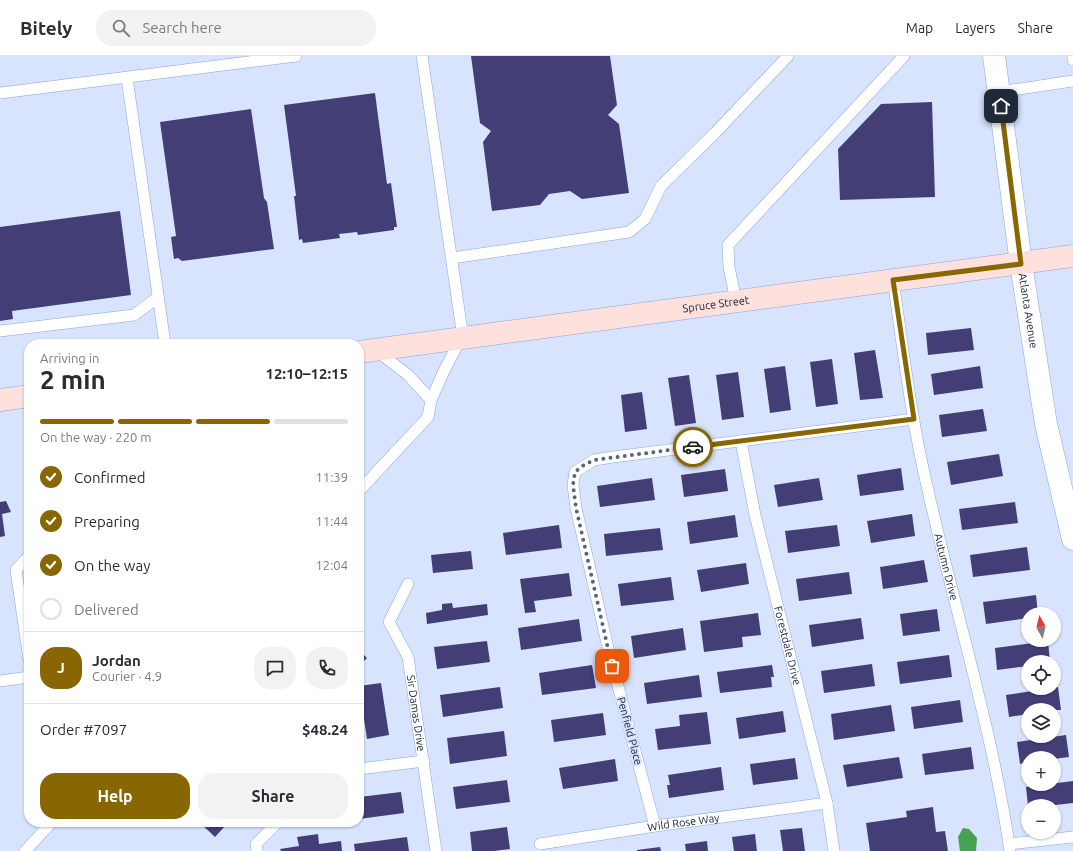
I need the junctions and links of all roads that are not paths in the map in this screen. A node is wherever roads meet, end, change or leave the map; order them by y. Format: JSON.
{"nodes":[{"id":1,"x":296,"y":56,"type":"edge"},
{"id":2,"x":422,"y":56,"type":"edge"},
{"id":3,"x":788,"y":56,"type":"edge"},
{"id":4,"x":904,"y":56,"type":"edge"},
{"id":5,"x":994,"y":56,"type":"edge"},
{"id":6,"x":1072,"y":56,"type":"edge"},
{"id":7,"x":1073,"y":60,"type":"edge"},
{"id":8,"x":127,"y":78,"type":"junction"},
{"id":9,"x":1073,"y":81,"type":"edge"},
{"id":10,"x":999,"y":92,"type":"junction"},
{"id":11,"x":0,"y":93,"type":"edge"},
{"id":12,"x":1073,"y":256,"type":"edge"},
{"id":13,"x":452,"y":258,"type":"junction"},
{"id":14,"x":1021,"y":264,"type":"junction"},
{"id":15,"x":893,"y":280,"type":"junction"},
{"id":16,"x":157,"y":298,"type":"junction"},
{"id":17,"x":736,"y":301,"type":"junction"},
{"id":18,"x":0,"y":331,"type":"edge"},
{"id":19,"x":462,"y":338,"type":"junction"},
{"id":20,"x":164,"y":339,"type":"edge"},
{"id":21,"x":367,"y":351,"type":"edge"},
{"id":22,"x":24,"y":397,"type":"edge"},
{"id":23,"x":0,"y":400,"type":"edge"},
{"id":24,"x":431,"y":400,"type":"junction"},
{"id":25,"x":914,"y":419,"type":"junction"},
{"id":26,"x":741,"y":440,"type":"junction"},
{"id":27,"x":364,"y":487,"type":"edge"},
{"id":28,"x":1073,"y":539,"type":"edge"},
{"id":29,"x":24,"y":561,"type":"edge"},
{"id":30,"x":408,"y":584,"type":"dead end"},
{"id":31,"x":24,"y":625,"type":"edge"},
{"id":32,"x":24,"y":678,"type":"edge"},
{"id":33,"x":0,"y":681,"type":"edge"},
{"id":34,"x":424,"y":761,"type":"junction"},
{"id":35,"x":364,"y":768,"type":"edge"},
{"id":36,"x":827,"y":804,"type":"junction"},
{"id":37,"x":654,"y":826,"type":"junction"},
{"id":38,"x":47,"y":827,"type":"edge"},
{"id":39,"x":273,"y":827,"type":"edge"},
{"id":40,"x":1073,"y":837,"type":"edge"},
{"id":41,"x":540,"y":844,"type":"dead end"},
{"id":42,"x":1010,"y":848,"type":"edge"},
{"id":43,"x":25,"y":851,"type":"edge"},
{"id":44,"x":257,"y":851,"type":"edge"},
{"id":45,"x":436,"y":851,"type":"edge"},
{"id":46,"x":834,"y":851,"type":"edge"}],
"edges":[{"from":1,"to":8,"type":"lane"},
{"from":2,"to":13,"type":"lane"},
{"from":3,"to":13,"type":"lane"},
{"from":4,"to":17,"type":"lane"},
{"from":5,"to":10,"type":"street","name":"Atlanta Avenue"},
{"from":6,"to":7,"type":"lane"},
{"from":8,"to":11,"type":"lane"},
{"from":8,"to":16,"type":"lane"},
{"from":9,"to":10,"type":"lane"},
{"from":10,"to":14,"type":"street","name":"Atlanta Avenue"},
{"from":12,"to":14,"type":"main road","name":"Spruce Street"},
{"from":13,"to":19,"type":"lane"},
{"from":14,"to":15,"type":"main road","name":"Spruce Street"},
{"from":14,"to":28,"type":"street","name":"Atlanta Avenue"},
{"from":15,"to":17,"type":"main road","name":"Spruce Street"},
{"from":15,"to":25,"type":"lane","name":"Autumn Drive"},
{"from":16,"to":18,"type":"lane"},
{"from":16,"to":20,"type":"lane"},
{"from":17,"to":19,"type":"main road","name":"Spruce Street"},
{"from":19,"to":21,"type":"main road","name":"Spruce Street"},
{"from":19,"to":24,"type":"lane"},
{"from":21,"to":24,"type":"lane"},
{"from":22,"to":23,"type":"main road"},
{"from":24,"to":27,"type":"lane"},
{"from":25,"to":26,"type":"lane"},
{"from":25,"to":42,"type":"lane","name":"Autumn Drive"},
{"from":26,"to":36,"type":"lane","name":"Forestdale Drive"},
{"from":26,"to":37,"type":"lane","name":"Penfield Place"},
{"from":29,"to":31,"type":"lane"},
{"from":30,"to":34,"type":"lane","name":"Sir Damas Drive"},
{"from":32,"to":33,"type":"lane"},
{"from":34,"to":35,"type":"lane"},
{"from":34,"to":45,"type":"lane","name":"Sir Damas Drive"},
{"from":36,"to":37,"type":"lane","name":"Wild Rose Way"},
{"from":36,"to":46,"type":"lane","name":"Forestdale Drive"},
{"from":37,"to":41,"type":"lane","name":"Wild Rose Way"},
{"from":38,"to":43,"type":"lane"},
{"from":39,"to":44,"type":"lane"},
{"from":40,"to":42,"type":"lane"}]}
